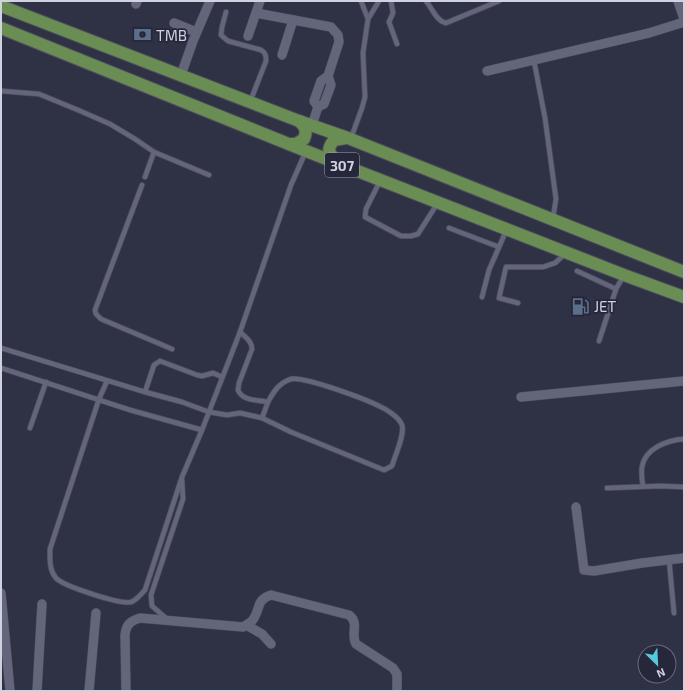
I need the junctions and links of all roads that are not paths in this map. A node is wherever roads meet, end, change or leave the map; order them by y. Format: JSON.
{"nodes":[{"id":1,"x":210,"y":1,"type":"edge"},
{"id":2,"x":260,"y":1,"type":"edge"},
{"id":3,"x":361,"y":1,"type":"edge"},
{"id":4,"x":379,"y":1,"type":"edge"},
{"id":5,"x":391,"y":1,"type":"edge"},
{"id":6,"x":426,"y":1,"type":"edge"},
{"id":7,"x":499,"y":1,"type":"edge"},
{"id":8,"x":678,"y":1,"type":"edge"},
{"id":9,"x":1,"y":6,"type":"edge"},
{"id":10,"x":226,"y":12,"type":"dead end"},
{"id":11,"x":256,"y":13,"type":"junction"},
{"id":12,"x":368,"y":19,"type":"junction"},
{"id":13,"x":293,"y":20,"type":"junction"},
{"id":14,"x":684,"y":20,"type":"edge"},
{"id":15,"x":174,"y":23,"type":"dead end"},
{"id":16,"x":1,"y":28,"type":"edge"},
{"id":17,"x":196,"y":32,"type":"junction"},
{"id":18,"x":248,"y":36,"type":"dead end"},
{"id":19,"x":397,"y":44,"type":"dead end"},
{"id":20,"x":282,"y":54,"type":"dead end"},
{"id":21,"x":534,"y":61,"type":"junction"},
{"id":22,"x":487,"y":71,"type":"dead end"},
{"id":23,"x":181,"y":75,"type":"junction"},
{"id":24,"x":1,"y":92,"type":"edge"},
{"id":25,"x":250,"y":102,"type":"junction"},
{"id":26,"x":299,"y":121,"type":"junction"},
{"id":27,"x":312,"y":125,"type":"junction"},
{"id":28,"x":349,"y":139,"type":"junction"},
{"id":29,"x":289,"y":144,"type":"junction"},
{"id":30,"x":306,"y":151,"type":"junction"},
{"id":31,"x":154,"y":152,"type":"junction"},
{"id":32,"x":338,"y":164,"type":"junction"},
{"id":33,"x":209,"y":175,"type":"dead end"},
{"id":34,"x":145,"y":177,"type":"dead end"},
{"id":35,"x":381,"y":180,"type":"junction"},
{"id":36,"x":142,"y":186,"type":"dead end"},
{"id":37,"x":438,"y":202,"type":"junction"},
{"id":38,"x":553,"y":220,"type":"junction"},
{"id":39,"x":449,"y":228,"type":"dead end"},
{"id":40,"x":507,"y":229,"type":"junction"},
{"id":41,"x":499,"y":247,"type":"junction"},
{"id":42,"x":567,"y":252,"type":"junction"},
{"id":43,"x":577,"y":271,"type":"dead end"},
{"id":44,"x":682,"y":272,"type":"edge"},
{"id":45,"x":624,"y":276,"type":"junction"},
{"id":46,"x":616,"y":289,"type":"junction"},
{"id":47,"x":482,"y":297,"type":"dead end"},
{"id":48,"x":684,"y":298,"type":"edge"},
{"id":49,"x":518,"y":304,"type":"dead end"},
{"id":50,"x":240,"y":332,"type":"junction"},
{"id":51,"x":599,"y":341,"type":"dead end"},
{"id":52,"x":1,"y":348,"type":"edge"},
{"id":53,"x":172,"y":349,"type":"dead end"},
{"id":54,"x":1,"y":368,"type":"edge"},
{"id":55,"x":222,"y":377,"type":"junction"},
{"id":56,"x":107,"y":381,"type":"junction"},
{"id":57,"x":684,"y":381,"type":"edge"},
{"id":58,"x":46,"y":382,"type":"junction"},
{"id":59,"x":145,"y":392,"type":"junction"},
{"id":60,"x":521,"y":397,"type":"dead end"},
{"id":61,"x":99,"y":400,"type":"junction"},
{"id":62,"x":268,"y":402,"type":"junction"},
{"id":63,"x":209,"y":412,"type":"junction"},
{"id":64,"x":262,"y":418,"type":"junction"},
{"id":65,"x":30,"y":428,"type":"dead end"},
{"id":66,"x":202,"y":430,"type":"junction"},
{"id":67,"x":684,"y":439,"type":"edge"},
{"id":68,"x":182,"y":477,"type":"junction"},
{"id":69,"x":643,"y":486,"type":"junction"},
{"id":70,"x":684,"y":487,"type":"edge"},
{"id":71,"x":607,"y":488,"type":"dead end"},
{"id":72,"x":576,"y":507,"type":"dead end"},
{"id":73,"x":684,"y":558,"type":"edge"},
{"id":74,"x":669,"y":560,"type":"junction"},
{"id":75,"x":1,"y":593,"type":"edge"},
{"id":76,"x":42,"y":604,"type":"dead end"},
{"id":77,"x":96,"y":613,"type":"dead end"},
{"id":78,"x":674,"y":613,"type":"dead end"},
{"id":79,"x":168,"y":620,"type":"junction"},
{"id":80,"x":246,"y":625,"type":"junction"},
{"id":81,"x":271,"y":644,"type":"dead end"},
{"id":82,"x":10,"y":691,"type":"edge"},
{"id":83,"x":37,"y":691,"type":"edge"},
{"id":84,"x":89,"y":691,"type":"edge"},
{"id":85,"x":126,"y":691,"type":"edge"},
{"id":86,"x":397,"y":691,"type":"edge"}],
"edges":[{"from":1,"to":17,"type":"street"},
{"from":2,"to":11,"type":"street"},
{"from":3,"to":12,"type":"lane"},
{"from":4,"to":12,"type":"lane"},
{"from":5,"to":19,"type":"lane"},
{"from":6,"to":7,"type":"lane"},
{"from":8,"to":14,"type":"street"},
{"from":9,"to":23,"type":"main road","number":"307"},
{"from":10,"to":25,"type":"lane"},
{"from":11,"to":13,"type":"street"},
{"from":11,"to":18,"type":"street"},
{"from":12,"to":28,"type":"lane"},
{"from":13,"to":20,"type":"street"},
{"from":13,"to":27,"type":"street"},
{"from":14,"to":21,"type":"street"},
{"from":15,"to":17,"type":"street"},
{"from":16,"to":29,"type":"main road","number":"307"},
{"from":17,"to":23,"type":"street"},
{"from":21,"to":22,"type":"street"},
{"from":21,"to":38,"type":"lane"},
{"from":23,"to":25,"type":"main road","number":"307"},
{"from":24,"to":31,"type":"lane"},
{"from":25,"to":26,"type":"main road","number":"307"},
{"from":26,"to":27,"type":"main road","number":"307"},
{"from":26,"to":29,"type":"main road"},
{"from":27,"to":28,"type":"main road","number":"307"},
{"from":28,"to":32,"type":"main road"},
{"from":28,"to":38,"type":"main road","number":"307"},
{"from":29,"to":30,"type":"main road","number":"307"},
{"from":30,"to":32,"type":"main road","number":"307"},
{"from":30,"to":50,"type":"lane"},
{"from":31,"to":33,"type":"lane"},
{"from":31,"to":34,"type":"lane"},
{"from":32,"to":35,"type":"main road","number":"307"},
{"from":35,"to":37,"type":"main road","number":"307"},
{"from":35,"to":37,"type":"lane"},
{"from":36,"to":53,"type":"lane"},
{"from":37,"to":40,"type":"main road","number":"307"},
{"from":38,"to":44,"type":"main road","number":"307"},
{"from":39,"to":41,"type":"lane"},
{"from":40,"to":41,"type":"lane"},
{"from":40,"to":42,"type":"main road","number":"307"},
{"from":41,"to":47,"type":"lane"},
{"from":42,"to":45,"type":"main road","number":"307"},
{"from":42,"to":49,"type":"lane"},
{"from":43,"to":46,"type":"lane"},
{"from":45,"to":46,"type":"lane"},
{"from":45,"to":48,"type":"main road","number":"307"},
{"from":46,"to":51,"type":"lane"},
{"from":50,"to":55,"type":"lane"},
{"from":50,"to":62,"type":"lane"},
{"from":52,"to":56,"type":"lane"},
{"from":54,"to":58,"type":"lane"},
{"from":55,"to":59,"type":"lane"},
{"from":55,"to":63,"type":"lane"},
{"from":56,"to":59,"type":"lane"},
{"from":56,"to":61,"type":"lane"},
{"from":57,"to":60,"type":"street"},
{"from":58,"to":61,"type":"lane"},
{"from":58,"to":65,"type":"lane"},
{"from":59,"to":63,"type":"lane"},
{"from":61,"to":66,"type":"lane"},
{"from":61,"to":68,"type":"lane"},
{"from":62,"to":64,"type":"lane"},
{"from":62,"to":64,"type":"lane"},
{"from":63,"to":64,"type":"lane"},
{"from":63,"to":66,"type":"lane"},
{"from":66,"to":68,"type":"lane"},
{"from":67,"to":69,"type":"lane"},
{"from":68,"to":79,"type":"lane"},
{"from":69,"to":70,"type":"lane"},
{"from":69,"to":71,"type":"lane"},
{"from":72,"to":74,"type":"street"},
{"from":73,"to":74,"type":"street"},
{"from":74,"to":78,"type":"lane"},
{"from":75,"to":82,"type":"street"},
{"from":76,"to":83,"type":"street"},
{"from":77,"to":84,"type":"street"},
{"from":79,"to":80,"type":"street"},
{"from":79,"to":85,"type":"street"},
{"from":80,"to":81,"type":"street"},
{"from":80,"to":86,"type":"street"}]}
